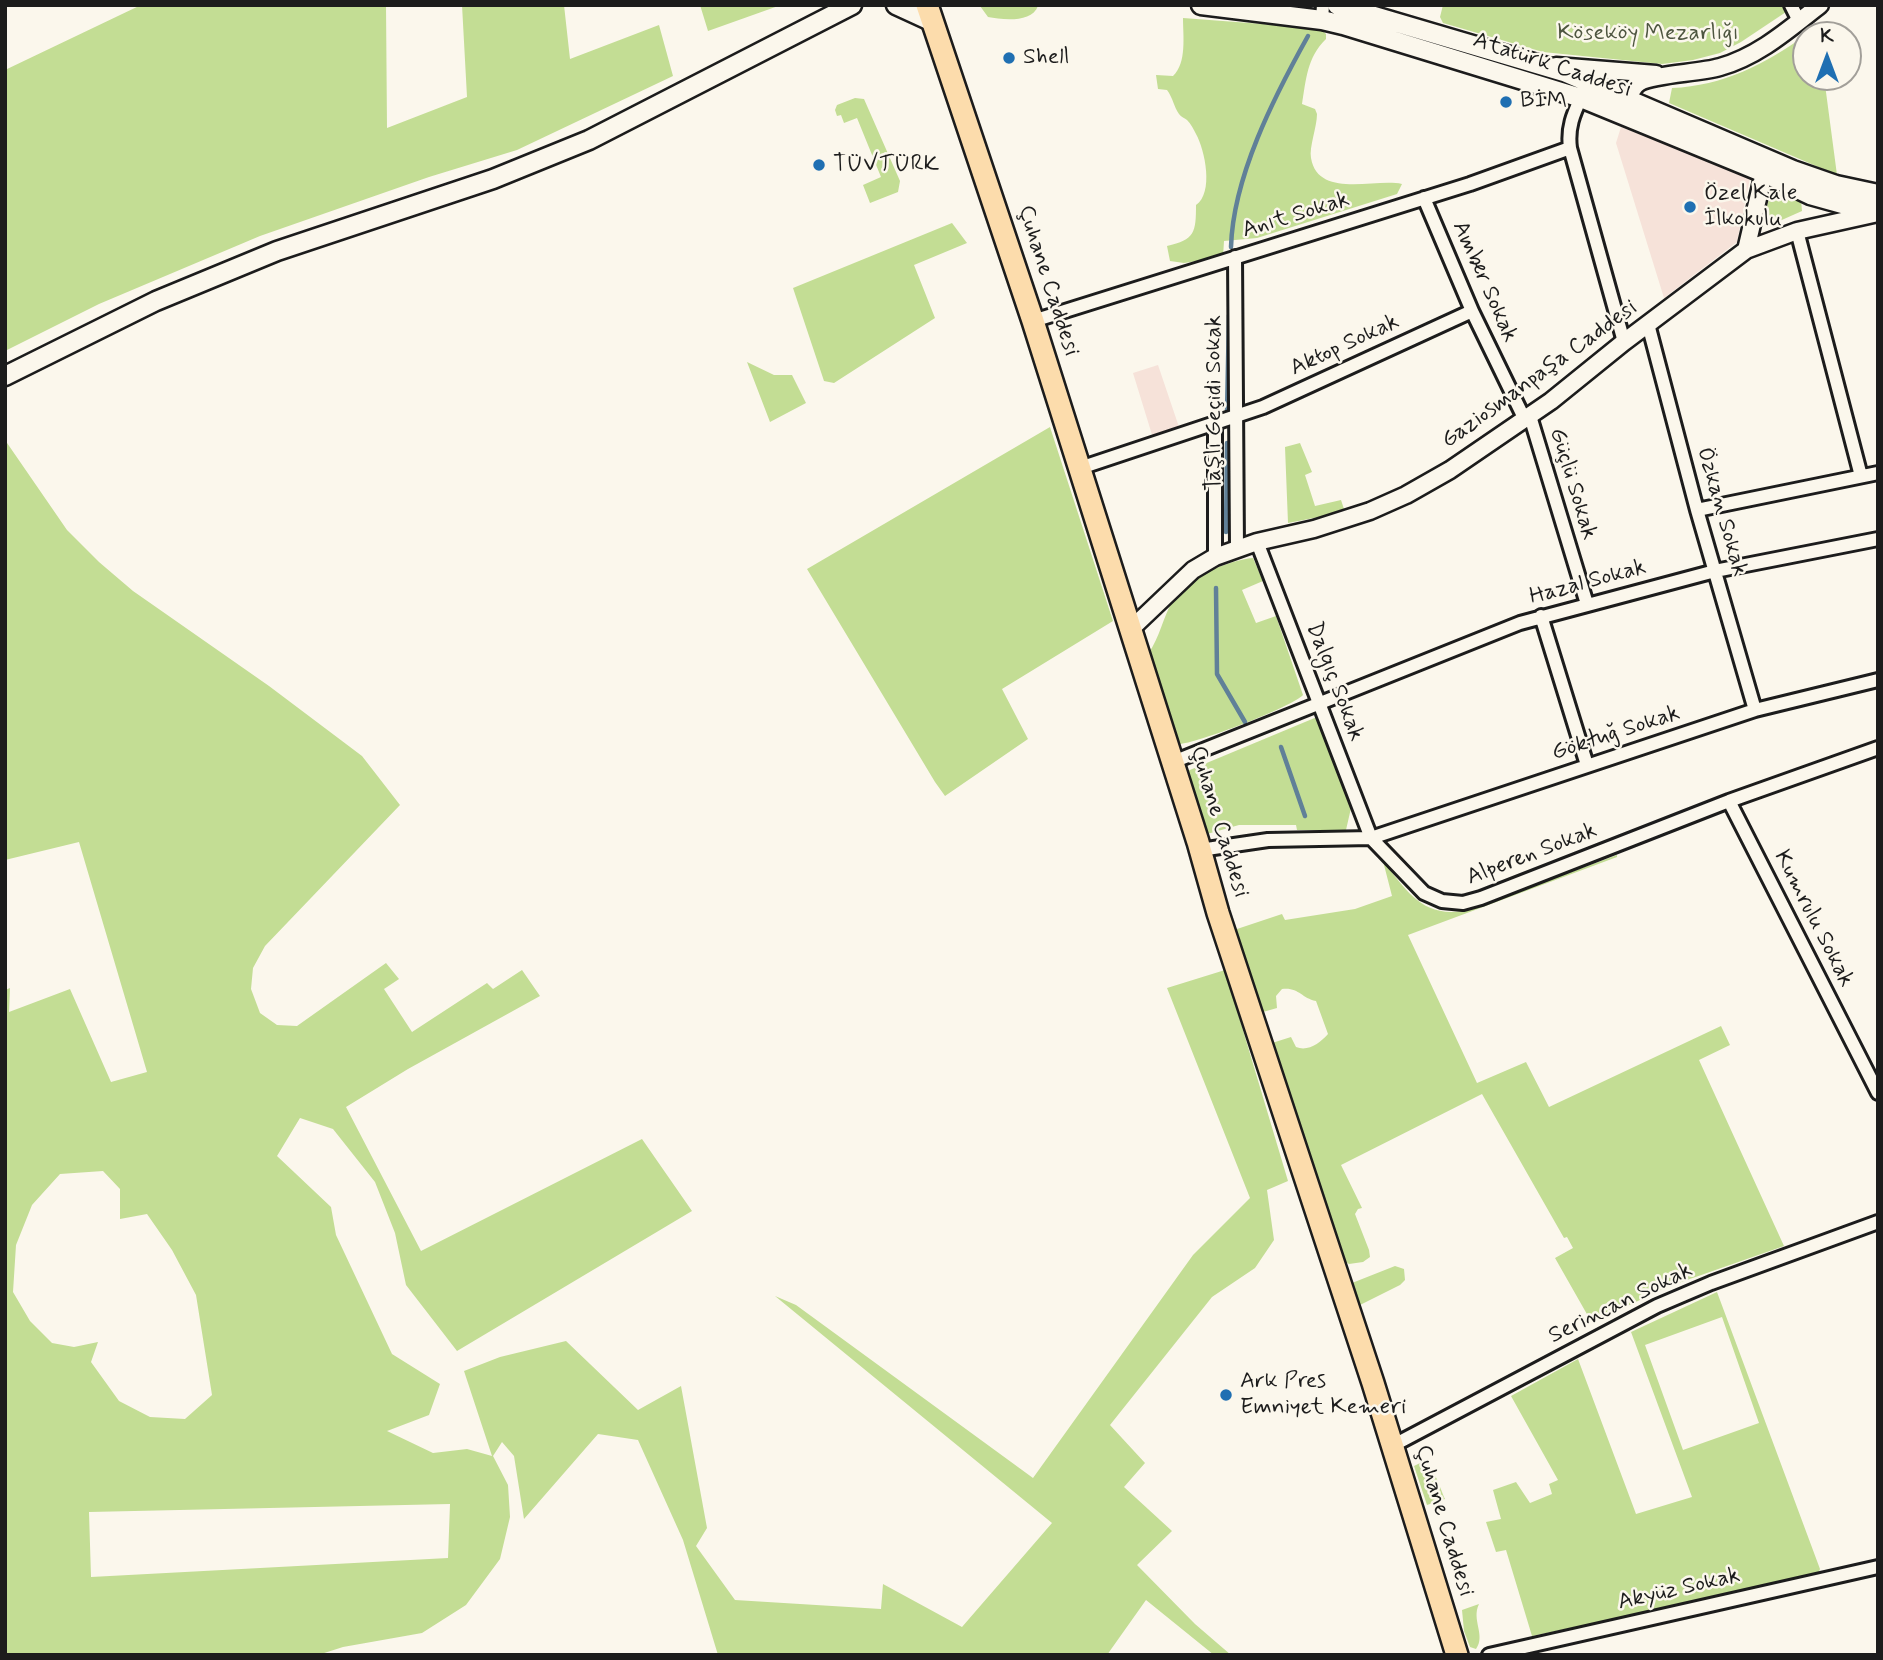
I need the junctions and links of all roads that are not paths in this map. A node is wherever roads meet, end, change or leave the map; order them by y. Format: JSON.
{"nodes":[{"id":1,"x":852,"y":5,"type":"edge"},
{"id":2,"x":896,"y":5,"type":"edge"},
{"id":3,"x":1202,"y":5,"type":"edge"},
{"id":4,"x":1337,"y":5,"type":"edge"},
{"id":5,"x":1791,"y":5,"type":"edge"},
{"id":6,"x":1820,"y":5,"type":"edge"},
{"id":7,"x":1323,"y":13,"type":"edge"},
{"id":8,"x":930,"y":14,"type":"edge"},
{"id":9,"x":1799,"y":21,"type":"joint"},
{"id":10,"x":1792,"y":26,"type":"edge"},
{"id":11,"x":1541,"y":65,"type":"junction"},
{"id":12,"x":1672,"y":76,"type":"junction"},
{"id":13,"x":1589,"y":82,"type":"junction"},
{"id":14,"x":1581,"y":98,"type":"junction"},
{"id":15,"x":1625,"y":106,"type":"junction"},
{"id":16,"x":1570,"y":148,"type":"junction"},
{"id":17,"x":1764,"y":173,"type":"junction"},
{"id":18,"x":1878,"y":194,"type":"edge"},
{"id":19,"x":1424,"y":198,"type":"junction"},
{"id":20,"x":1878,"y":210,"type":"edge"},
{"id":21,"x":1797,"y":231,"type":"junction"},
{"id":22,"x":1746,"y":250,"type":"junction"},
{"id":23,"x":1235,"y":257,"type":"junction"},
{"id":24,"x":1472,"y":311,"type":"junction"},
{"id":25,"x":1033,"y":321,"type":"junction"},
{"id":26,"x":1648,"y":324,"type":"junction"},
{"id":27,"x":1624,"y":342,"type":"junction"},
{"id":28,"x":5,"y":376,"type":"edge"},
{"id":29,"x":1236,"y":417,"type":"junction"},
{"id":30,"x":1527,"y":418,"type":"junction"},
{"id":31,"x":1215,"y":424,"type":"junction"},
{"id":32,"x":1080,"y":468,"type":"junction"},
{"id":33,"x":1878,"y":474,"type":"edge"},
{"id":34,"x":1861,"y":476,"type":"junction"},
{"id":35,"x":1697,"y":510,"type":"junction"},
{"id":36,"x":1878,"y":539,"type":"edge"},
{"id":37,"x":1258,"y":542,"type":"junction"},
{"id":38,"x":1237,"y":548,"type":"junction"},
{"id":39,"x":1214,"y":557,"type":"junction"},
{"id":40,"x":1715,"y":571,"type":"junction"},
{"id":41,"x":1587,"y":604,"type":"junction"},
{"id":42,"x":1541,"y":617,"type":"junction"},
{"id":43,"x":1131,"y":629,"type":"junction"},
{"id":44,"x":1878,"y":680,"type":"edge"},
{"id":45,"x":1319,"y":702,"type":"junction"},
{"id":46,"x":1755,"y":710,"type":"junction"},
{"id":47,"x":1878,"y":748,"type":"edge"},
{"id":48,"x":1173,"y":762,"type":"junction"},
{"id":49,"x":1587,"y":765,"type":"junction"},
{"id":50,"x":1729,"y":801,"type":"junction"},
{"id":51,"x":1371,"y":838,"type":"junction"},
{"id":52,"x":1200,"y":850,"type":"junction"},
{"id":53,"x":1878,"y":1093,"type":"edge"},
{"id":54,"x":1878,"y":1222,"type":"edge"},
{"id":55,"x":1392,"y":1446,"type":"junction"},
{"id":56,"x":1878,"y":1567,"type":"edge"},
{"id":57,"x":1457,"y":1655,"type":"edge"},
{"id":58,"x":1489,"y":1655,"type":"edge"}],
"edges":[{"from":1,"to":28,"type":"main road"},
{"from":2,"to":8,"type":"main road"},
{"from":3,"to":7,"type":"main road","name":"Atatürk Caddesi"},
{"from":4,"to":11,"type":"main road","name":"Atatürk Caddesi"},
{"from":5,"to":9,"type":"street"},
{"from":6,"to":9,"type":"street"},
{"from":7,"to":14,"type":"main road","name":"Atatürk Caddesi"},
{"from":8,"to":25,"type":"main road","name":"Çuhane Caddesi"},
{"from":10,"to":12,"type":"street"},
{"from":11,"to":12,"type":"street"},
{"from":11,"to":13,"type":"main road","name":"Atatürk Caddesi"},
{"from":12,"to":15,"type":"street"},
{"from":13,"to":14,"type":"street"},
{"from":13,"to":15,"type":"main road","name":"Atatürk Caddesi"},
{"from":14,"to":15,"type":"main road","name":"Atatürk Caddesi"},
{"from":14,"to":16,"type":"street"},
{"from":15,"to":17,"type":"main road","name":"Atatürk Caddesi"},
{"from":15,"to":18,"type":"main road","name":"Atatürk Caddesi"},
{"from":16,"to":19,"type":"street","name":"Anıt Sokak"},
{"from":16,"to":27,"type":"street"},
{"from":17,"to":20,"type":"main road","name":"Atatürk Caddesi"},
{"from":17,"to":22,"type":"street"},
{"from":19,"to":23,"type":"street","name":"Anıt Sokak"},
{"from":19,"to":24,"type":"street","name":"Amber Sokak"},
{"from":20,"to":21,"type":"street","name":"Gaziosmanpaşa Caddesi"},
{"from":21,"to":22,"type":"street","name":"Gaziosmanpaşa Caddesi"},
{"from":21,"to":34,"type":"street"},
{"from":22,"to":26,"type":"street","name":"Gaziosmanpaşa Caddesi"},
{"from":23,"to":25,"type":"street","name":"Anıt Sokak"},
{"from":23,"to":29,"type":"street","name":"Taşlı Geçidi Sokak"},
{"from":24,"to":29,"type":"street","name":"Aktop Sokak"},
{"from":24,"to":30,"type":"street","name":"Amber Sokak"},
{"from":25,"to":32,"type":"main road","name":"Çuhane Caddesi"},
{"from":26,"to":27,"type":"street","name":"Gaziosmanpaşa Caddesi"},
{"from":26,"to":35,"type":"street","name":"Özkan Sokak"},
{"from":27,"to":30,"type":"street","name":"Gaziosmanpaşa Caddesi"},
{"from":29,"to":31,"type":"street","name":"Aktop Sokak"},
{"from":29,"to":38,"type":"street","name":"Taşlı Geçidi Sokak"},
{"from":30,"to":37,"type":"street","name":"Gaziosmanpaşa Caddesi"},
{"from":30,"to":41,"type":"street","name":"Güçlü Sokak"},
{"from":31,"to":32,"type":"street","name":"Aktop Sokak"},
{"from":31,"to":39,"type":"street"},
{"from":32,"to":43,"type":"main road","name":"Çuhane Caddesi"},
{"from":33,"to":34,"type":"street"},
{"from":34,"to":35,"type":"street"},
{"from":35,"to":40,"type":"street","name":"Özkan Sokak"},
{"from":36,"to":40,"type":"street","name":"Hazal Sokak"},
{"from":37,"to":38,"type":"street","name":"Gaziosmanpaşa Caddesi"},
{"from":37,"to":45,"type":"street","name":"Dalgıç Sokak"},
{"from":38,"to":39,"type":"street","name":"Gaziosmanpaşa Caddesi"},
{"from":39,"to":43,"type":"street","name":"Gaziosmanpaşa Caddesi"},
{"from":40,"to":41,"type":"street","name":"Hazal Sokak"},
{"from":40,"to":46,"type":"street","name":"Özkan Sokak"},
{"from":41,"to":42,"type":"street","name":"Hazal Sokak"},
{"from":42,"to":45,"type":"street","name":"Hazal Sokak"},
{"from":42,"to":49,"type":"street"},
{"from":43,"to":48,"type":"main road","name":"Çuhane Caddesi"},
{"from":44,"to":46,"type":"street","name":"Göktuğ Sokak"},
{"from":45,"to":48,"type":"street","name":"Hazal Sokak"},
{"from":45,"to":51,"type":"street","name":"Dalgıç Sokak"},
{"from":46,"to":49,"type":"street","name":"Göktuğ Sokak"},
{"from":47,"to":50,"type":"street","name":"Alperen Sokak"},
{"from":48,"to":52,"type":"main road","name":"Çuhane Caddesi"},
{"from":49,"to":51,"type":"street","name":"Göktuğ Sokak"},
{"from":50,"to":51,"type":"street","name":"Alperen Sokak"},
{"from":50,"to":53,"type":"street","name":"Kumrulu Sokak"},
{"from":51,"to":52,"type":"street"},
{"from":52,"to":55,"type":"main road","name":"Çuhane Caddesi"},
{"from":54,"to":55,"type":"street","name":"Serincan Sokak"},
{"from":55,"to":57,"type":"main road","name":"Çuhane Caddesi"},
{"from":56,"to":58,"type":"street","name":"Akyüz Sokak"}]}
